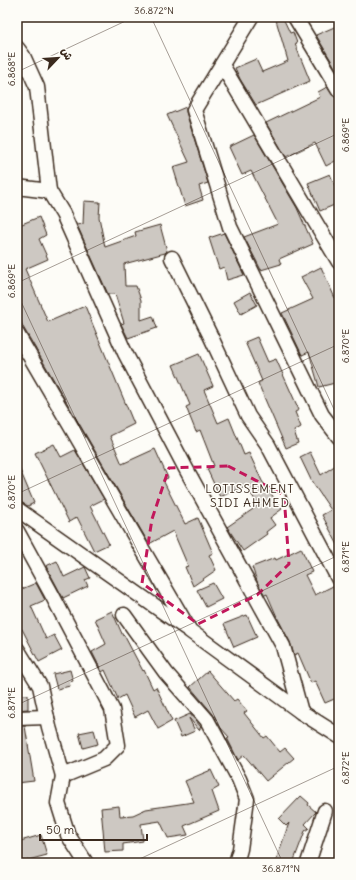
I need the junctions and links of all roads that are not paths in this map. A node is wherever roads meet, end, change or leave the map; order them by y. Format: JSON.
{"nodes":[{"id":1,"x":251,"y":17,"type":"edge"},
{"id":2,"x":295,"y":17,"type":"edge"},
{"id":3,"x":17,"y":48,"type":"edge"},
{"id":4,"x":222,"y":65,"type":"junction"},
{"id":5,"x":339,"y":90,"type":"edge"},
{"id":6,"x":17,"y":188,"type":"edge"},
{"id":7,"x":49,"y":192,"type":"junction"},
{"id":8,"x":172,"y":258,"type":"dead end"},
{"id":9,"x":339,"y":262,"type":"edge"},
{"id":10,"x":17,"y":334,"type":"edge"},
{"id":11,"x":339,"y":437,"type":"edge"},
{"id":12,"x":17,"y":509,"type":"edge"},
{"id":13,"x":17,"y":531,"type":"edge"},
{"id":14,"x":339,"y":580,"type":"edge"},
{"id":15,"x":124,"y":615,"type":"dead end"},
{"id":16,"x":190,"y":631,"type":"junction"},
{"id":17,"x":17,"y":649,"type":"edge"},
{"id":18,"x":302,"y":712,"type":"junction"},
{"id":19,"x":47,"y":717,"type":"junction"},
{"id":20,"x":17,"y":718,"type":"edge"},
{"id":21,"x":339,"y":736,"type":"edge"},
{"id":22,"x":63,"y":776,"type":"junction"},
{"id":23,"x":325,"y":811,"type":"dead end"},
{"id":24,"x":86,"y":863,"type":"edge"},
{"id":25,"x":236,"y":863,"type":"edge"},
{"id":26,"x":308,"y":863,"type":"edge"}],
"edges":[{"from":1,"to":4,"type":"street"},
{"from":2,"to":5,"type":"street"},
{"from":3,"to":7,"type":"street"},
{"from":4,"to":9,"type":"street"},
{"from":4,"to":11,"type":"street"},
{"from":6,"to":7,"type":"street"},
{"from":7,"to":18,"type":"street"},
{"from":8,"to":14,"type":"street"},
{"from":10,"to":16,"type":"street"},
{"from":12,"to":16,"type":"street"},
{"from":13,"to":22,"type":"street"},
{"from":15,"to":25,"type":"street"},
{"from":16,"to":18,"type":"street"},
{"from":17,"to":19,"type":"street"},
{"from":18,"to":21,"type":"street"},
{"from":19,"to":20,"type":"street"},
{"from":19,"to":22,"type":"street"},
{"from":22,"to":24,"type":"street"},
{"from":23,"to":26,"type":"street"}]}
